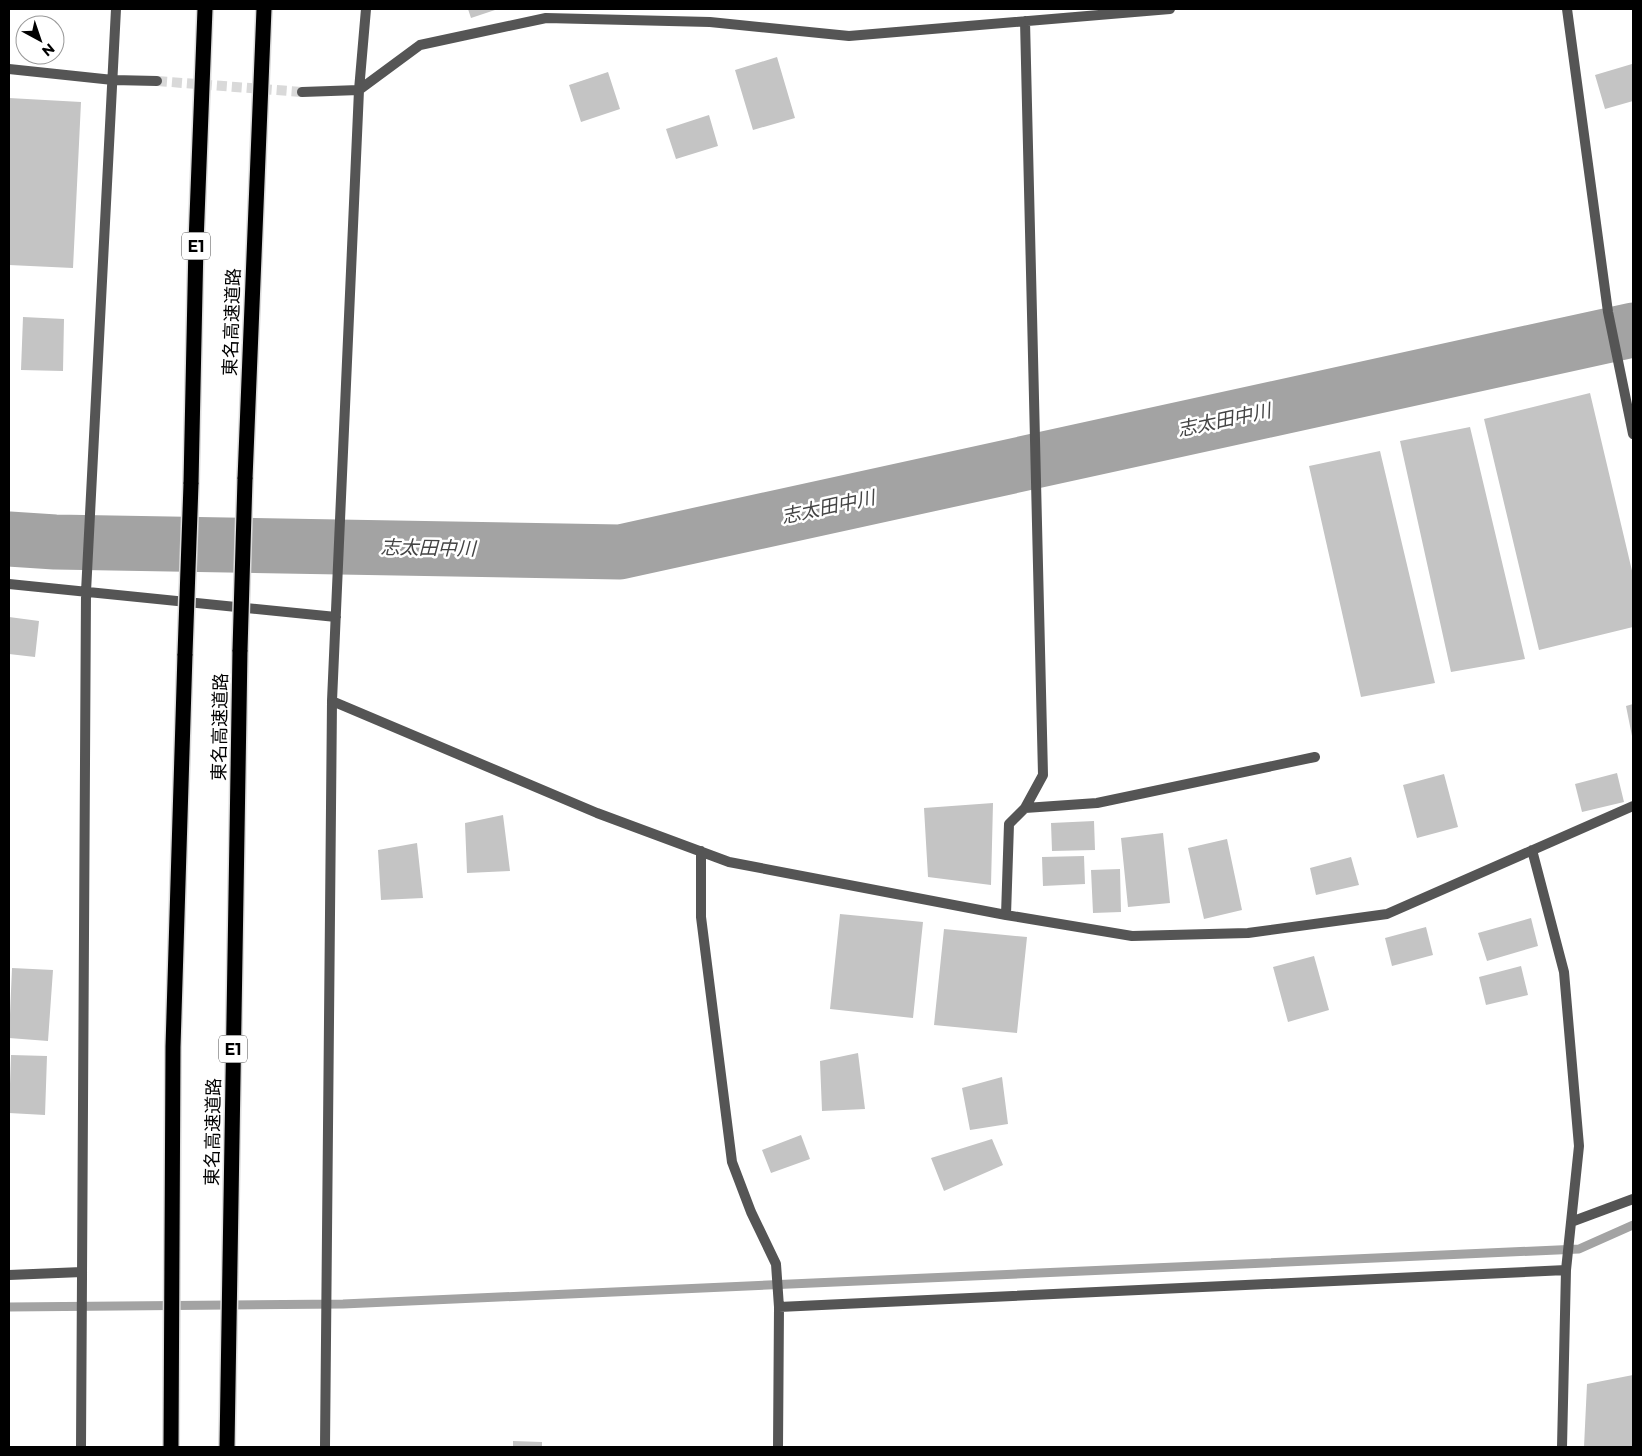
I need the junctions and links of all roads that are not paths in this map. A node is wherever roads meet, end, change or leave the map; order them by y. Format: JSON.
{"nodes":[{"id":1,"x":116,"y":9,"type":"edge"},
{"id":2,"x":205,"y":9,"type":"edge"},
{"id":3,"x":264,"y":9,"type":"edge"},
{"id":4,"x":366,"y":9,"type":"edge"},
{"id":5,"x":1170,"y":9,"type":"edge"},
{"id":6,"x":1567,"y":9,"type":"edge"},
{"id":7,"x":1025,"y":21,"type":"junction"},
{"id":8,"x":9,"y":69,"type":"edge"},
{"id":9,"x":113,"y":80,"type":"junction"},
{"id":10,"x":157,"y":81,"type":"tunnel mouth"},
{"id":11,"x":359,"y":90,"type":"junction"},
{"id":12,"x":302,"y":92,"type":"tunnel mouth"},
{"id":13,"x":1633,"y":434,"type":"edge"},
{"id":14,"x":9,"y":584,"type":"edge"},
{"id":15,"x":86,"y":592,"type":"junction"},
{"id":16,"x":336,"y":617,"type":"junction"},
{"id":17,"x":332,"y":701,"type":"junction"},
{"id":18,"x":1315,"y":757,"type":"dead end"},
{"id":19,"x":1633,"y":806,"type":"edge"},
{"id":20,"x":1025,"y":808,"type":"junction"},
{"id":21,"x":1532,"y":850,"type":"junction"},
{"id":22,"x":701,"y":851,"type":"junction"},
{"id":23,"x":1006,"y":915,"type":"junction"},
{"id":24,"x":1633,"y":1199,"type":"edge"},
{"id":25,"x":1571,"y":1222,"type":"junction"},
{"id":26,"x":1566,"y":1270,"type":"junction"},
{"id":27,"x":82,"y":1272,"type":"junction"},
{"id":28,"x":9,"y":1275,"type":"edge"},
{"id":29,"x":779,"y":1307,"type":"junction"},
{"id":30,"x":81,"y":1447,"type":"edge"},
{"id":31,"x":171,"y":1447,"type":"edge"},
{"id":32,"x":227,"y":1447,"type":"edge"},
{"id":33,"x":325,"y":1447,"type":"edge"},
{"id":34,"x":778,"y":1447,"type":"edge"},
{"id":35,"x":1562,"y":1447,"type":"edge"}],
"edges":[{"from":1,"to":9,"type":"street"},
{"from":2,"to":31,"type":"highway","name":"東名高速道路","number":"E1","bridge":true},
{"from":3,"to":32,"type":"highway","name":"東名高速道路","number":"E1","bridge":true},
{"from":4,"to":11,"type":"street"},
{"from":5,"to":7,"type":"street"},
{"from":6,"to":13,"type":"street"},
{"from":7,"to":11,"type":"street"},
{"from":7,"to":20,"type":"street"},
{"from":8,"to":9,"type":"street"},
{"from":9,"to":10,"type":"street"},
{"from":9,"to":15,"type":"street"},
{"from":11,"to":12,"type":"street"},
{"from":11,"to":16,"type":"street"},
{"from":14,"to":15,"type":"street"},
{"from":15,"to":16,"type":"street"},
{"from":15,"to":27,"type":"street"},
{"from":16,"to":17,"type":"street"},
{"from":17,"to":22,"type":"street"},
{"from":17,"to":33,"type":"street"},
{"from":18,"to":20,"type":"street"},
{"from":19,"to":21,"type":"street"},
{"from":20,"to":23,"type":"street"},
{"from":21,"to":23,"type":"street"},
{"from":21,"to":25,"type":"street"},
{"from":22,"to":23,"type":"street"},
{"from":22,"to":29,"type":"street"},
{"from":24,"to":25,"type":"street"},
{"from":25,"to":26,"type":"street"},
{"from":26,"to":29,"type":"street"},
{"from":26,"to":35,"type":"street"},
{"from":27,"to":28,"type":"street"},
{"from":27,"to":30,"type":"street"},
{"from":29,"to":34,"type":"street"}]}
